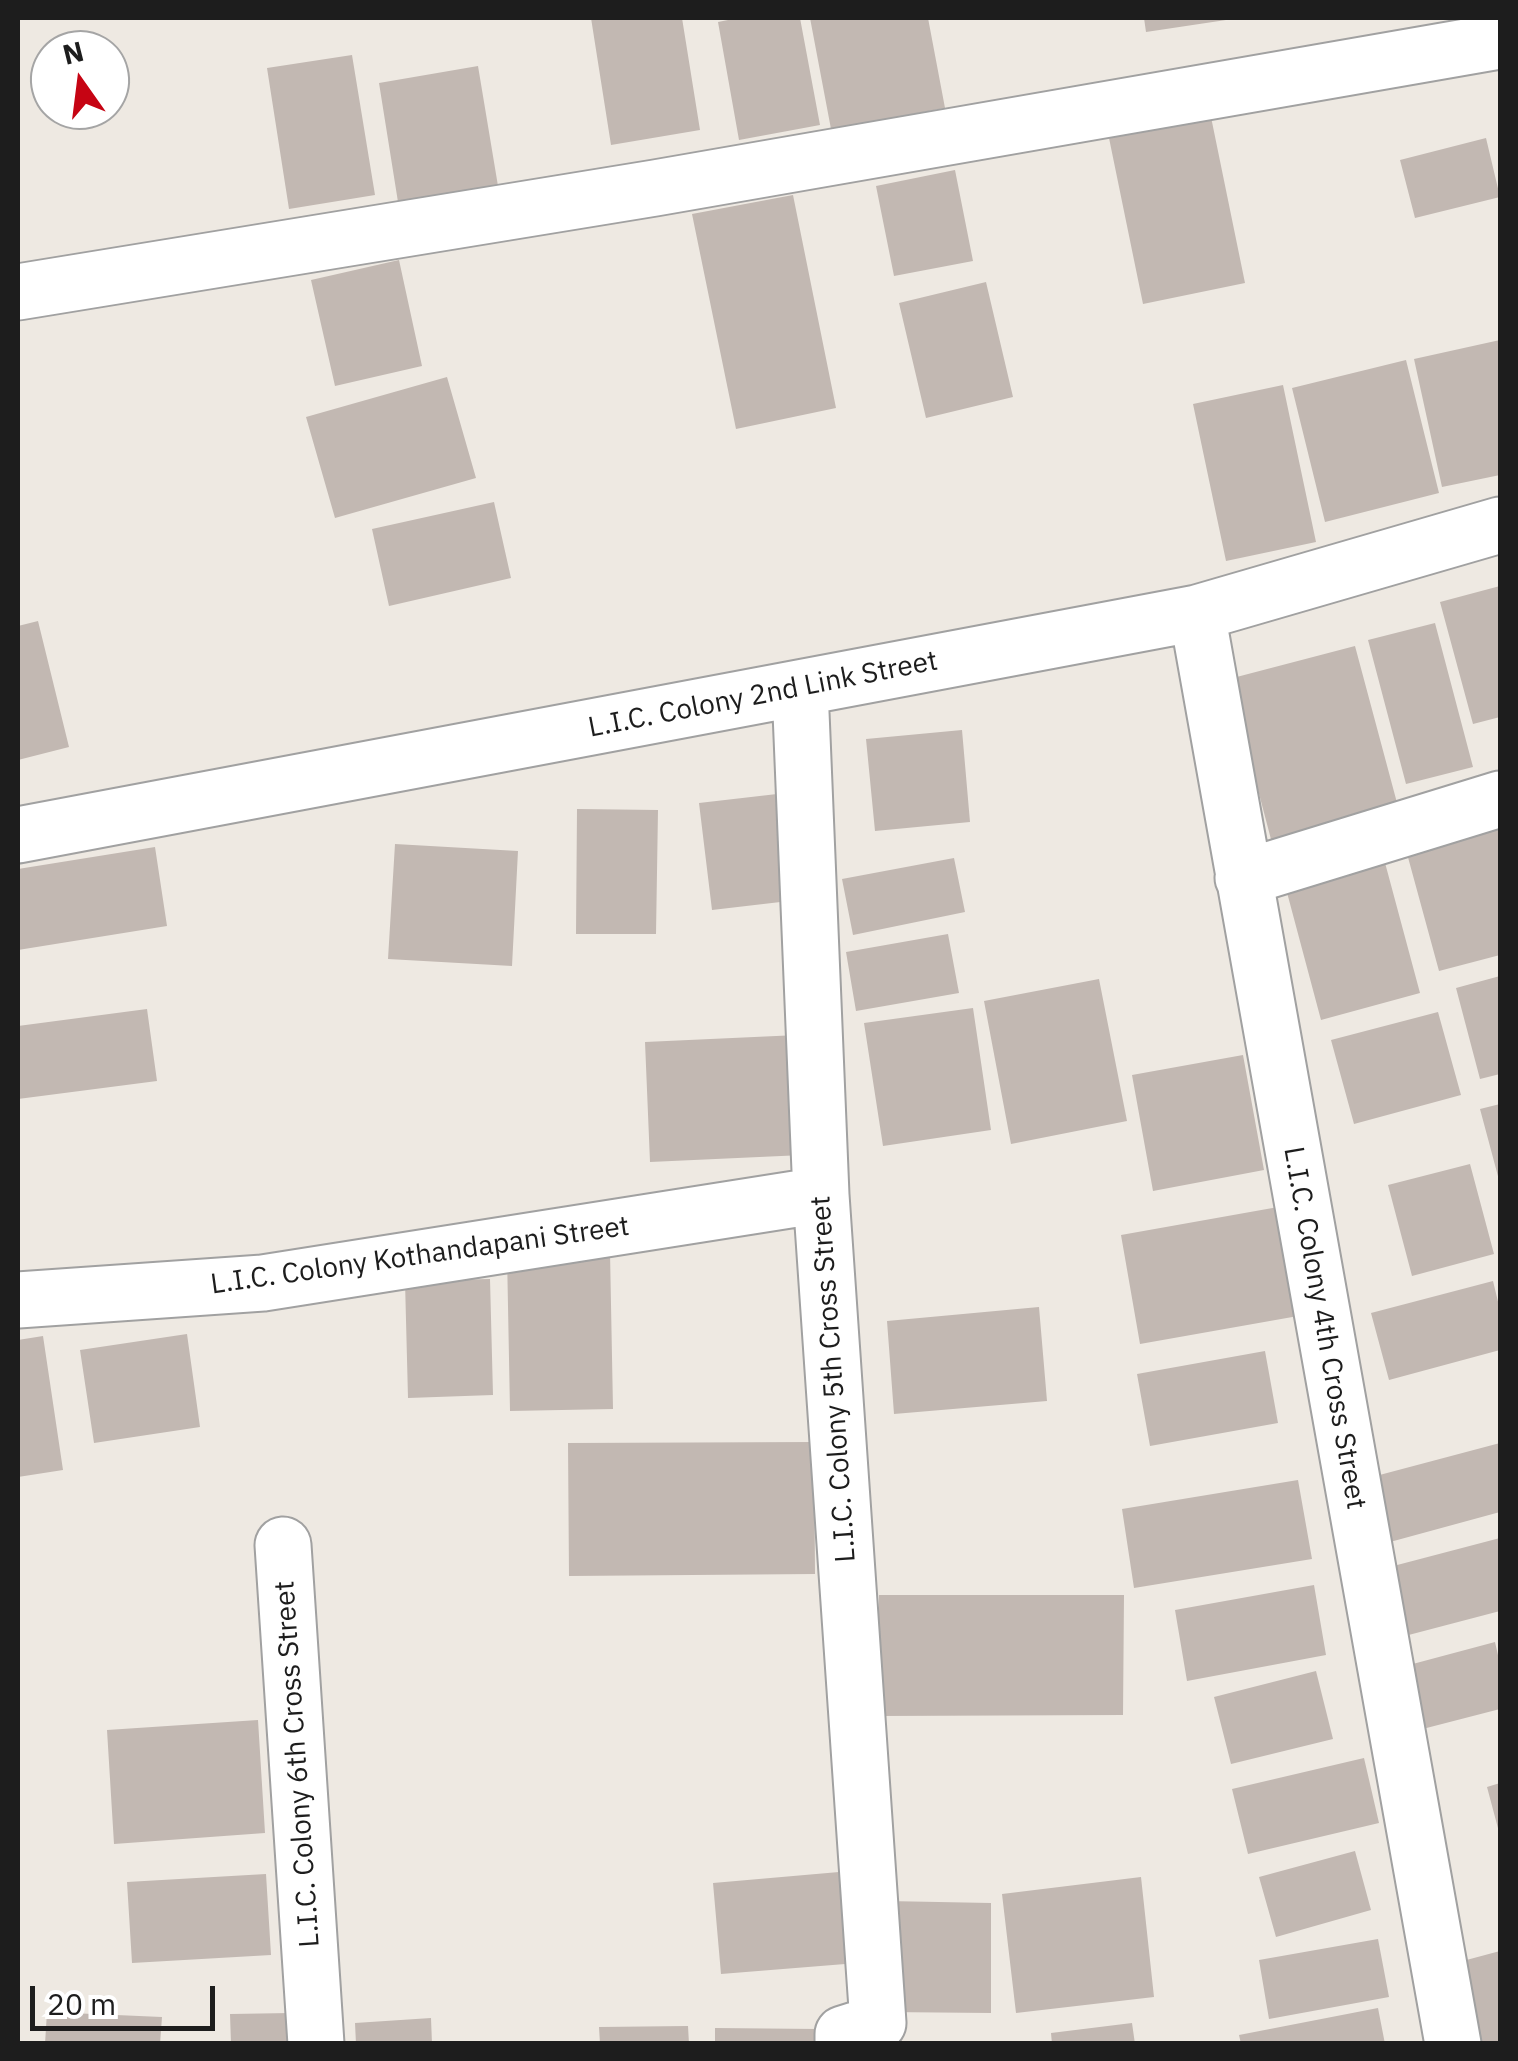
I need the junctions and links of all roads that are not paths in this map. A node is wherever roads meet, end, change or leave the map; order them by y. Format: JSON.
{"nodes":[{"id":1,"x":1500,"y":41,"type":"edge"},
{"id":2,"x":18,"y":292,"type":"edge"},
{"id":3,"x":1500,"y":525,"type":"edge"},
{"id":4,"x":1198,"y":613,"type":"junction"},
{"id":5,"x":800,"y":688,"type":"junction"},
{"id":6,"x":1500,"y":798,"type":"edge"},
{"id":7,"x":18,"y":835,"type":"edge"},
{"id":8,"x":1243,"y":878,"type":"junction"},
{"id":9,"x":821,"y":1195,"type":"junction"},
{"id":10,"x":18,"y":1300,"type":"edge"},
{"id":11,"x":283,"y":1545,"type":"dead end"},
{"id":12,"x":316,"y":2044,"type":"edge"},
{"id":13,"x":843,"y":2044,"type":"edge"},
{"id":14,"x":1454,"y":2044,"type":"edge"}],
"edges":[{"from":1,"to":2,"type":"street"},
{"from":3,"to":4,"type":"street","name":"L.I.C. Colony 2nd Link Street"},
{"from":4,"to":5,"type":"street","name":"L.I.C. Colony 2nd Link Street"},
{"from":4,"to":8,"type":"street","name":"L.I.C. Colony 4th Cross Street"},
{"from":5,"to":7,"type":"street","name":"L.I.C. Colony 2nd Link Street"},
{"from":5,"to":9,"type":"street","name":"L.I.C. Colony 5th Cross Street"},
{"from":6,"to":8,"type":"street"},
{"from":8,"to":14,"type":"street","name":"L.I.C. Colony 4th Cross Street"},
{"from":9,"to":10,"type":"street","name":"L.I.C. Colony Kothandapani Street"},
{"from":9,"to":13,"type":"street","name":"L.I.C. Colony 5th Cross Street"},
{"from":11,"to":12,"type":"street","name":"L.I.C. Colony 6th Cross Street"}]}
